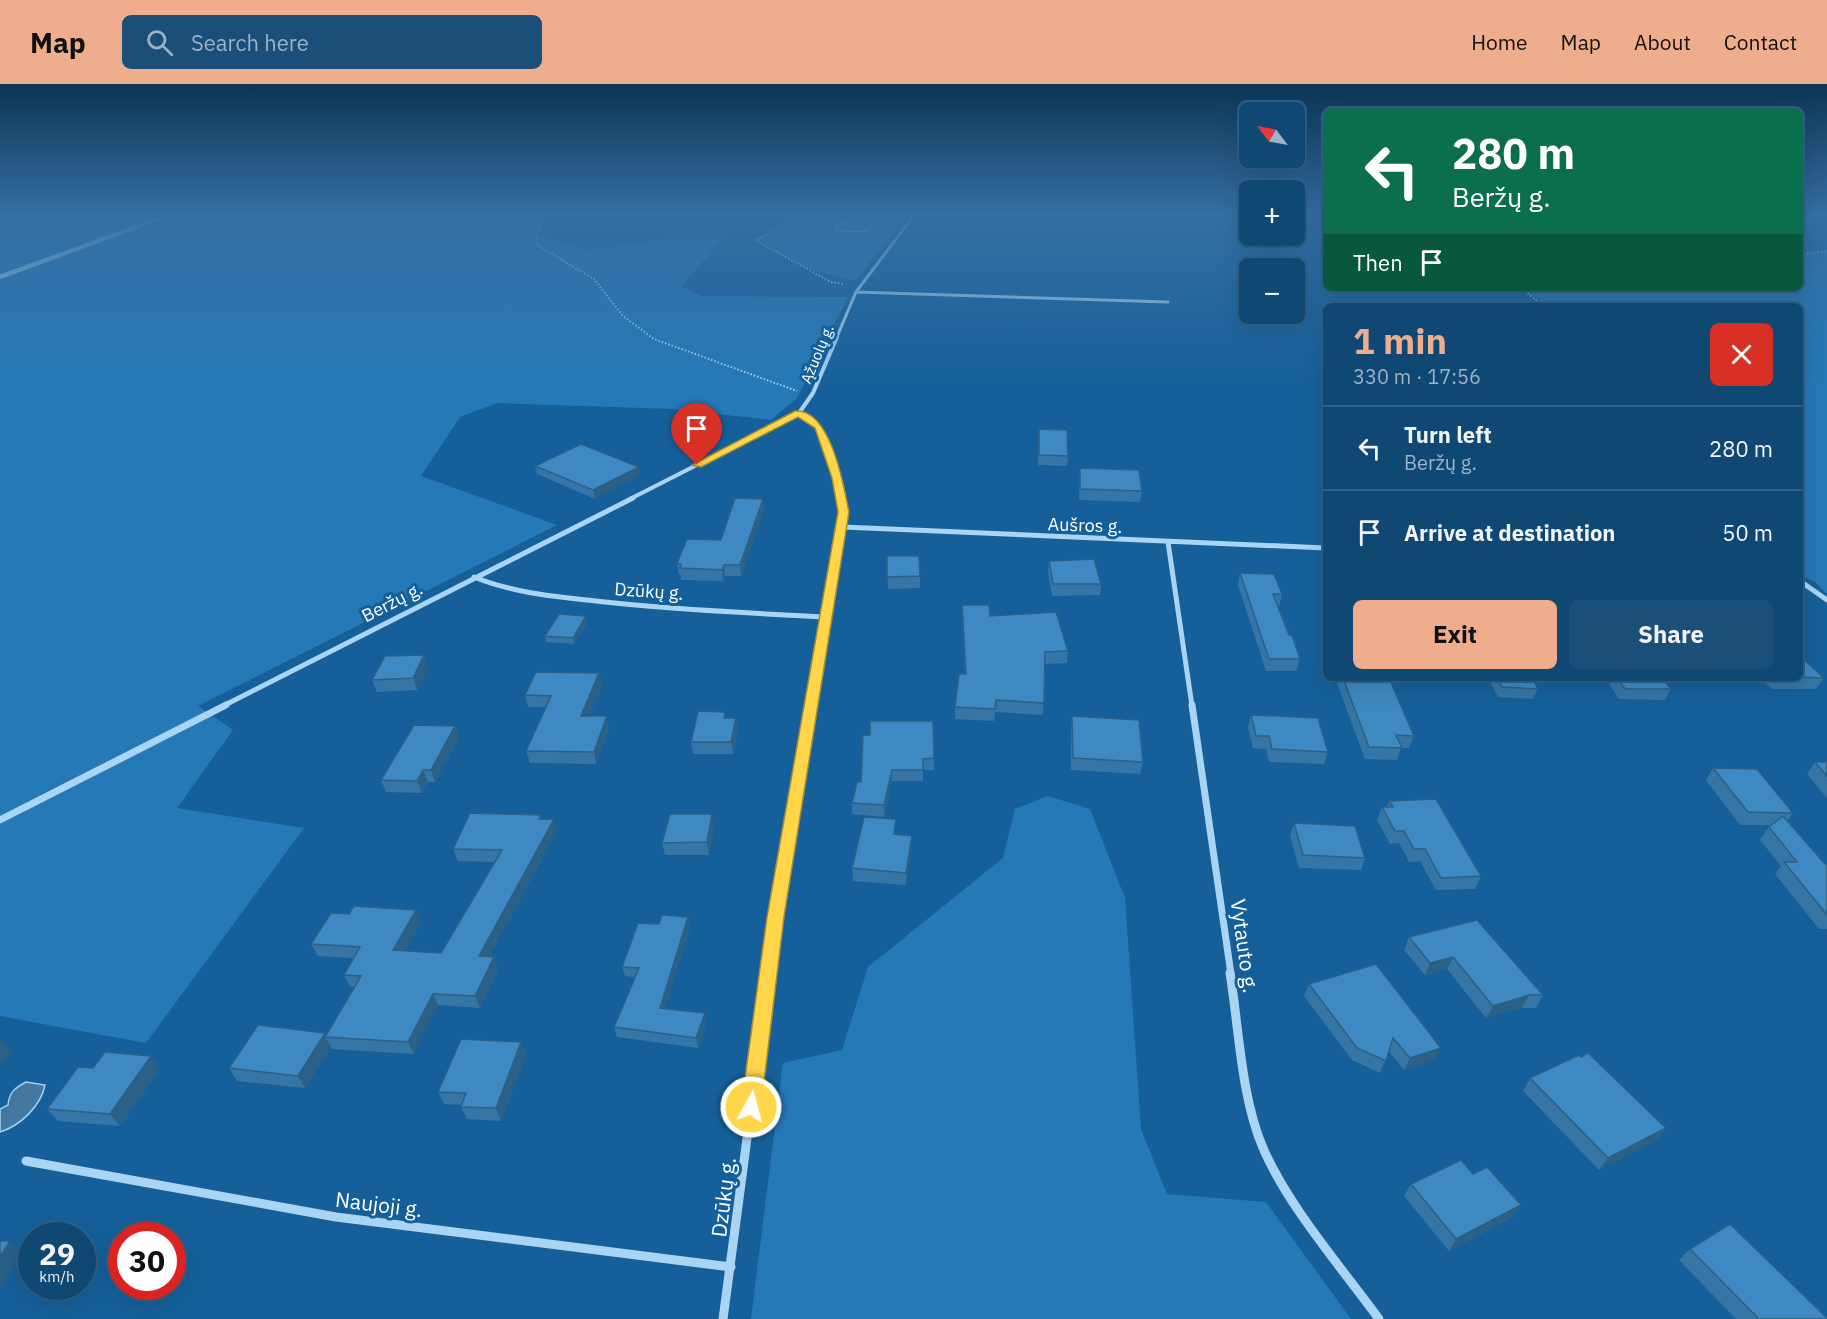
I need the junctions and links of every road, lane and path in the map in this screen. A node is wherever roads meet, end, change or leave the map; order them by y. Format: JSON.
{"nodes":[{"id":1,"x":582,"y":272,"type":"edge"},
{"id":2,"x":812,"y":272,"type":"edge"},
{"id":3,"x":871,"y":272,"type":"edge"},
{"id":4,"x":861,"y":285,"type":"junction"},
{"id":5,"x":1525,"y":291,"type":"edge"},
{"id":6,"x":856,"y":292,"type":"junction"},
{"id":7,"x":1168,"y":302,"type":"dead end"},
{"id":8,"x":1539,"y":303,"type":"edge"},
{"id":9,"x":813,"y":393,"type":"junction"},
{"id":10,"x":799,"y":413,"type":"junction"},
{"id":11,"x":843,"y":527,"type":"junction"},
{"id":12,"x":1168,"y":542,"type":"junction"},
{"id":13,"x":1323,"y":548,"type":"edge"},
{"id":14,"x":474,"y":577,"type":"junction"},
{"id":15,"x":1803,"y":583,"type":"edge"},
{"id":16,"x":1827,"y":600,"type":"edge"},
{"id":17,"x":825,"y":617,"type":"junction"},
{"id":18,"x":0,"y":820,"type":"edge"},
{"id":19,"x":26,"y":1161,"type":"dead end"},
{"id":20,"x":731,"y":1267,"type":"junction"},
{"id":21,"x":723,"y":1319,"type":"edge"},
{"id":22,"x":1379,"y":1319,"type":"edge"}],
"edges":[{"from":1,"to":9,"type":"path"},
{"from":2,"to":4,"type":"path"},
{"from":3,"to":4,"type":"street","name":"Ąžuolų g."},
{"from":4,"to":6,"type":"street","name":"Ąžuolų g."},
{"from":5,"to":8,"type":"path"},
{"from":6,"to":7,"type":"street"},
{"from":6,"to":9,"type":"street","name":"Ąžuolų g."},
{"from":9,"to":10,"type":"street","name":"Ąžuolų g."},
{"from":10,"to":11,"type":"street","name":"Dzūkų g."},
{"from":10,"to":14,"type":"street","name":"Beržų g."},
{"from":11,"to":12,"type":"street","name":"Aušros g."},
{"from":11,"to":17,"type":"street","name":"Dzūkų g."},
{"from":12,"to":13,"type":"street","name":"Aušros g."},
{"from":12,"to":22,"type":"street","name":"Vytauto g."},
{"from":14,"to":17,"type":"street","name":"Dzūkų g."},
{"from":14,"to":18,"type":"street","name":"Beržų g."},
{"from":15,"to":16,"type":"street"},
{"from":17,"to":20,"type":"street","name":"Dzūkų g."},
{"from":19,"to":20,"type":"street","name":"Naujoji g."},
{"from":20,"to":21,"type":"street","name":"Dzūkų g."}]}
